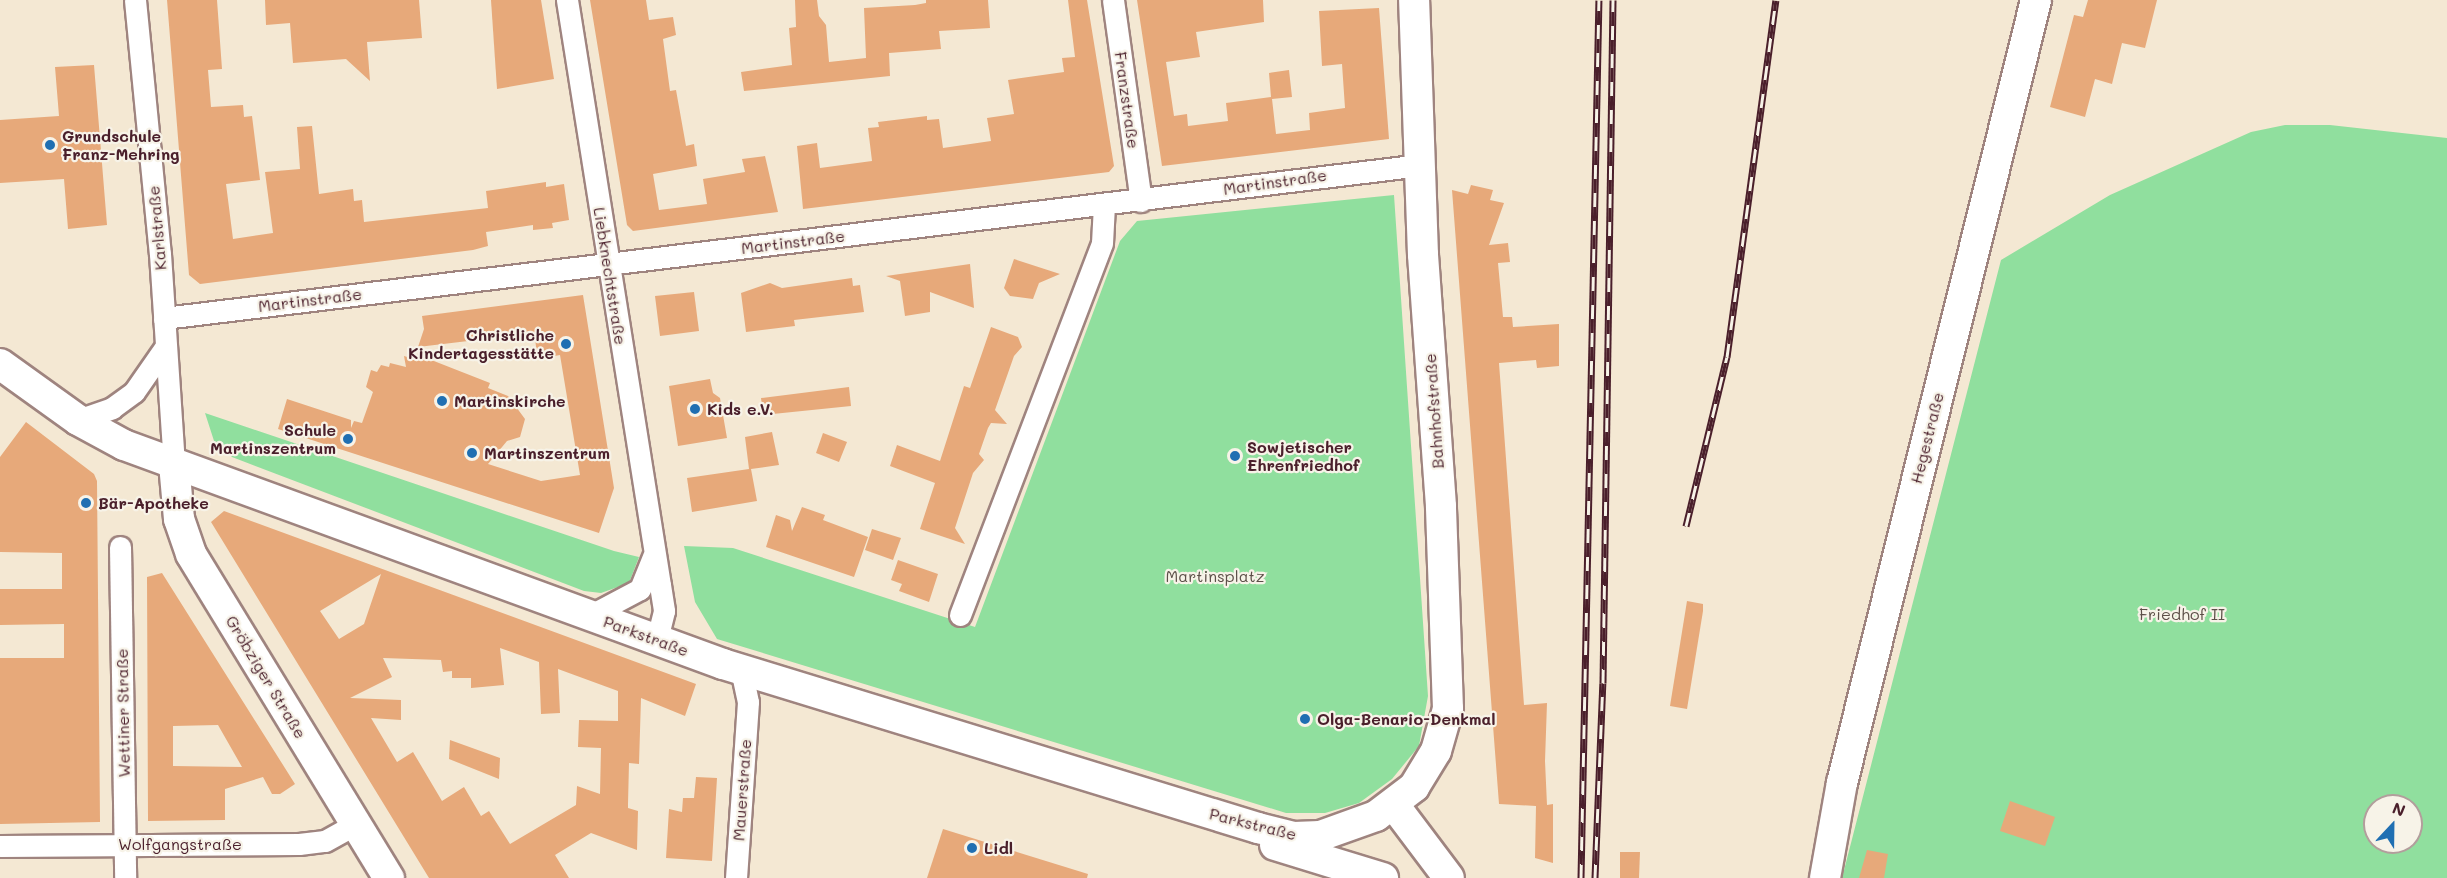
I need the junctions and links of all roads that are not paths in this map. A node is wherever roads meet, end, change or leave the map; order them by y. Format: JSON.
{"nodes":[{"id":1,"x":135,"y":0,"type":"edge"},
{"id":2,"x":567,"y":0,"type":"edge"},
{"id":3,"x":1113,"y":0,"type":"edge"},
{"id":4,"x":1414,"y":0,"type":"edge"},
{"id":5,"x":2036,"y":0,"type":"edge"},
{"id":6,"x":1421,"y":165,"type":"junction"},
{"id":7,"x":1141,"y":201,"type":"junction"},
{"id":8,"x":1104,"y":206,"type":"junction"},
{"id":9,"x":607,"y":264,"type":"junction"},
{"id":10,"x":164,"y":318,"type":"junction"},
{"id":11,"x":164,"y":349,"type":"junction"},
{"id":12,"x":0,"y":364,"type":"edge"},
{"id":13,"x":78,"y":420,"type":"junction"},
{"id":14,"x":174,"y":464,"type":"junction"},
{"id":15,"x":120,"y":547,"type":"dead end"},
{"id":16,"x":654,"y":552,"type":"junction"},
{"id":17,"x":591,"y":615,"type":"junction"},
{"id":18,"x":960,"y":615,"type":"dead end"},
{"id":19,"x":657,"y":639,"type":"junction"},
{"id":20,"x":741,"y":670,"type":"junction"},
{"id":21,"x":783,"y":683,"type":"junction"},
{"id":22,"x":748,"y":702,"type":"junction"},
{"id":23,"x":1125,"y":788,"type":"junction"},
{"id":24,"x":1394,"y":805,"type":"junction"},
{"id":25,"x":356,"y":824,"type":"junction"},
{"id":26,"x":125,"y":844,"type":"junction"},
{"id":27,"x":0,"y":846,"type":"edge"},
{"id":28,"x":125,"y":878,"type":"edge"},
{"id":29,"x":389,"y":878,"type":"edge"},
{"id":30,"x":736,"y":878,"type":"edge"},
{"id":31,"x":1383,"y":878,"type":"edge"},
{"id":32,"x":1449,"y":878,"type":"edge"},
{"id":33,"x":1825,"y":878,"type":"edge"}],
"edges":[{"from":1,"to":10,"type":"street","name":"Karlstraße"},
{"from":2,"to":9,"type":"street","name":"Liebknechtstraße"},
{"from":3,"to":7,"type":"street","name":"Franzstraße"},
{"from":4,"to":6,"type":"main road","name":"Bahnhofstraße"},
{"from":5,"to":33,"type":"main road","name":"Hegestraße"},
{"from":6,"to":7,"type":"street","name":"Martinstraße"},
{"from":6,"to":24,"type":"main road","name":"Bahnhofstraße"},
{"from":7,"to":8,"type":"street","name":"Martinstraße"},
{"from":8,"to":9,"type":"street","name":"Martinstraße"},
{"from":8,"to":18,"type":"street"},
{"from":9,"to":10,"type":"street","name":"Martinstraße"},
{"from":9,"to":16,"type":"street","name":"Liebknechtstraße"},
{"from":10,"to":11,"type":"street","name":"Karlstraße"},
{"from":11,"to":13,"type":"street"},
{"from":11,"to":14,"type":"street","name":"Karlstraße"},
{"from":12,"to":13,"type":"main road","name":"Parkstraße"},
{"from":13,"to":14,"type":"main road","name":"Parkstraße"},
{"from":14,"to":17,"type":"main road","name":"Parkstraße"},
{"from":14,"to":25,"type":"main road","name":"Gröbziger Straße"},
{"from":15,"to":26,"type":"street","name":"Wettiner Straße"},
{"from":16,"to":17,"type":"street","name":"Liebknechtstraße"},
{"from":16,"to":19,"type":"street","name":"Liebknechtstraße"},
{"from":17,"to":19,"type":"main road","name":"Parkstraße"},
{"from":19,"to":20,"type":"main road","name":"Parkstraße"},
{"from":20,"to":21,"type":"main road","name":"Parkstraße"},
{"from":20,"to":22,"type":"street","name":"Mauerstraße"},
{"from":21,"to":22,"type":"street"},
{"from":21,"to":23,"type":"main road","name":"Parkstraße"},
{"from":22,"to":30,"type":"street","name":"Mauerstraße"},
{"from":23,"to":24,"type":"main road","name":"Parkstraße"},
{"from":23,"to":31,"type":"main road","name":"Parkstraße"},
{"from":24,"to":32,"type":"main road"},
{"from":25,"to":26,"type":"street","name":"Wolfgangstraße"},
{"from":25,"to":29,"type":"main road","name":"Gröbziger Straße"},
{"from":26,"to":27,"type":"street","name":"Wolfgangstraße"},
{"from":26,"to":28,"type":"street","name":"Wettiner Straße"}]}
